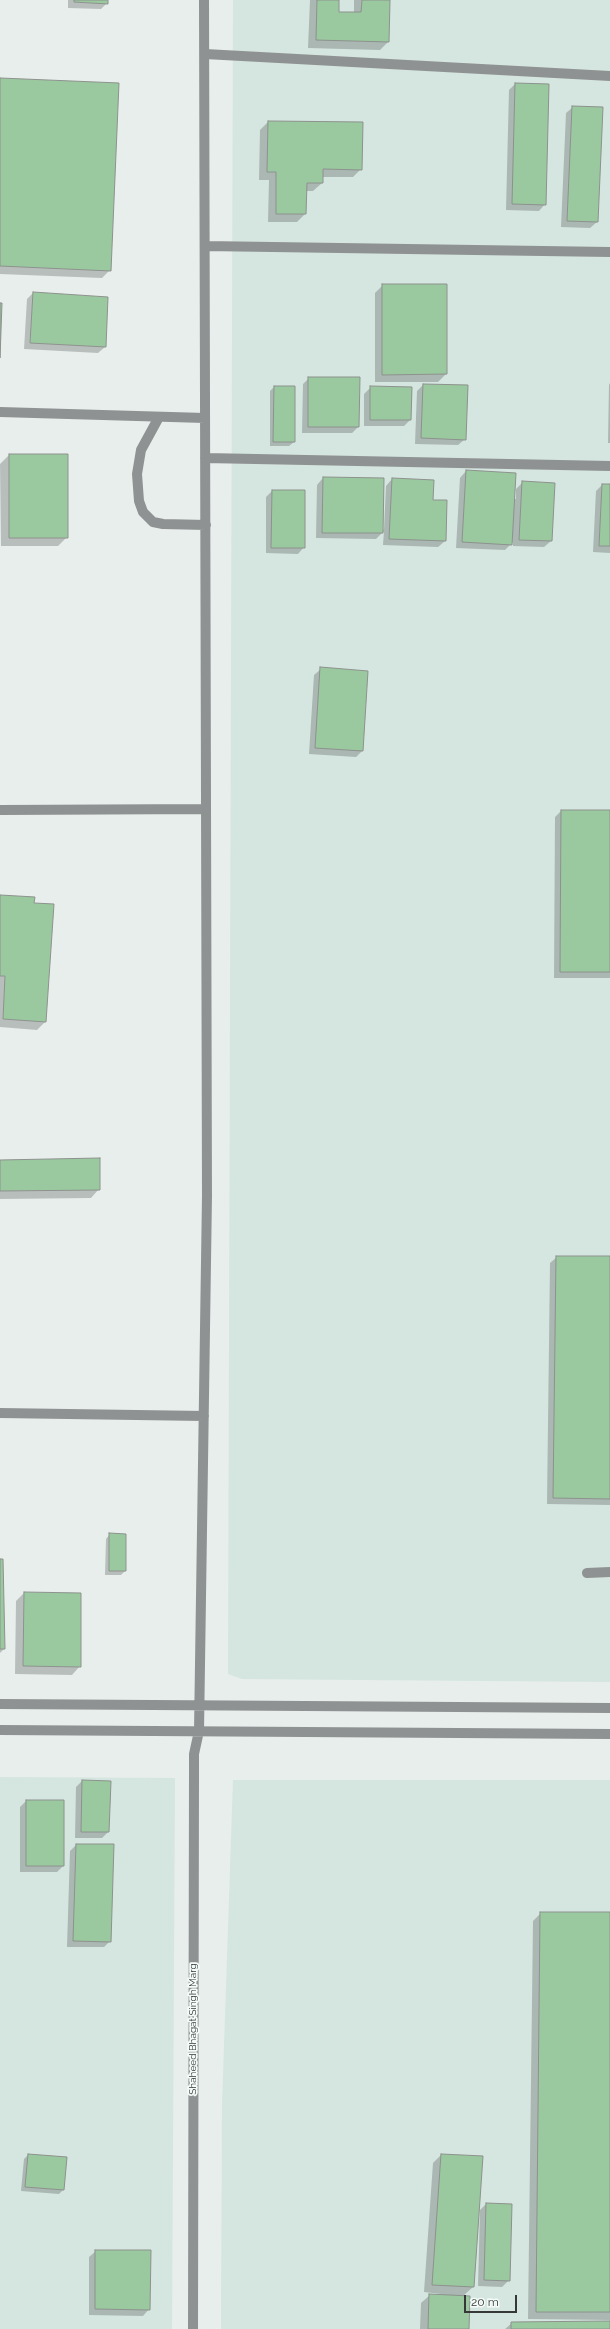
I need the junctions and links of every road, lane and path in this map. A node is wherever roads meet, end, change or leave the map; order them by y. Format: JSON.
{"nodes":[{"id":1,"x":204,"y":0,"type":"edge"},
{"id":2,"x":205,"y":54,"type":"junction"},
{"id":3,"x":610,"y":76,"type":"edge"},
{"id":4,"x":205,"y":246,"type":"junction"},
{"id":5,"x":610,"y":252,"type":"edge"},
{"id":6,"x":0,"y":412,"type":"edge"},
{"id":7,"x":159,"y":417,"type":"junction"},
{"id":8,"x":205,"y":418,"type":"junction"},
{"id":9,"x":206,"y":458,"type":"junction"},
{"id":10,"x":610,"y":466,"type":"edge"},
{"id":11,"x":206,"y":525,"type":"junction"},
{"id":12,"x":206,"y":809,"type":"junction"},
{"id":13,"x":0,"y":810,"type":"edge"},
{"id":14,"x":0,"y":1413,"type":"edge"},
{"id":15,"x":204,"y":1416,"type":"junction"},
{"id":16,"x":610,"y":1572,"type":"edge"},
{"id":17,"x":587,"y":1573,"type":"dead end"},
{"id":18,"x":0,"y":1704,"type":"edge"},
{"id":19,"x":199,"y":1705,"type":"junction"},
{"id":20,"x":610,"y":1708,"type":"edge"},
{"id":21,"x":0,"y":1730,"type":"edge"},
{"id":22,"x":200,"y":1731,"type":"junction"},
{"id":23,"x":610,"y":1734,"type":"edge"},
{"id":24,"x":193,"y":2329,"type":"edge"}],
"edges":[{"from":1,"to":2,"type":"street","name":"Shaheed Bhagat Singh Marg"},
{"from":2,"to":3,"type":"street"},
{"from":2,"to":4,"type":"street","name":"Shaheed Bhagat Singh Marg"},
{"from":4,"to":5,"type":"street"},
{"from":4,"to":8,"type":"street","name":"Shaheed Bhagat Singh Marg"},
{"from":6,"to":7,"type":"street"},
{"from":7,"to":8,"type":"street"},
{"from":7,"to":11,"type":"street"},
{"from":8,"to":9,"type":"street","name":"Shaheed Bhagat Singh Marg"},
{"from":9,"to":10,"type":"street"},
{"from":9,"to":11,"type":"street","name":"Shaheed Bhagat Singh Marg"},
{"from":11,"to":12,"type":"street","name":"Shaheed Bhagat Singh Marg"},
{"from":12,"to":13,"type":"street"},
{"from":12,"to":15,"type":"street","name":"Shaheed Bhagat Singh Marg"},
{"from":14,"to":15,"type":"street"},
{"from":15,"to":19,"type":"street","name":"Shaheed Bhagat Singh Marg"},
{"from":16,"to":17,"type":"street"},
{"from":18,"to":19,"type":"street"},
{"from":19,"to":20,"type":"street"},
{"from":19,"to":22,"type":"street","name":"Shaheed Bhagat Singh Marg"},
{"from":21,"to":22,"type":"street"},
{"from":22,"to":23,"type":"street"},
{"from":22,"to":24,"type":"street","name":"Shaheed Bhagat Singh Marg"}]}
